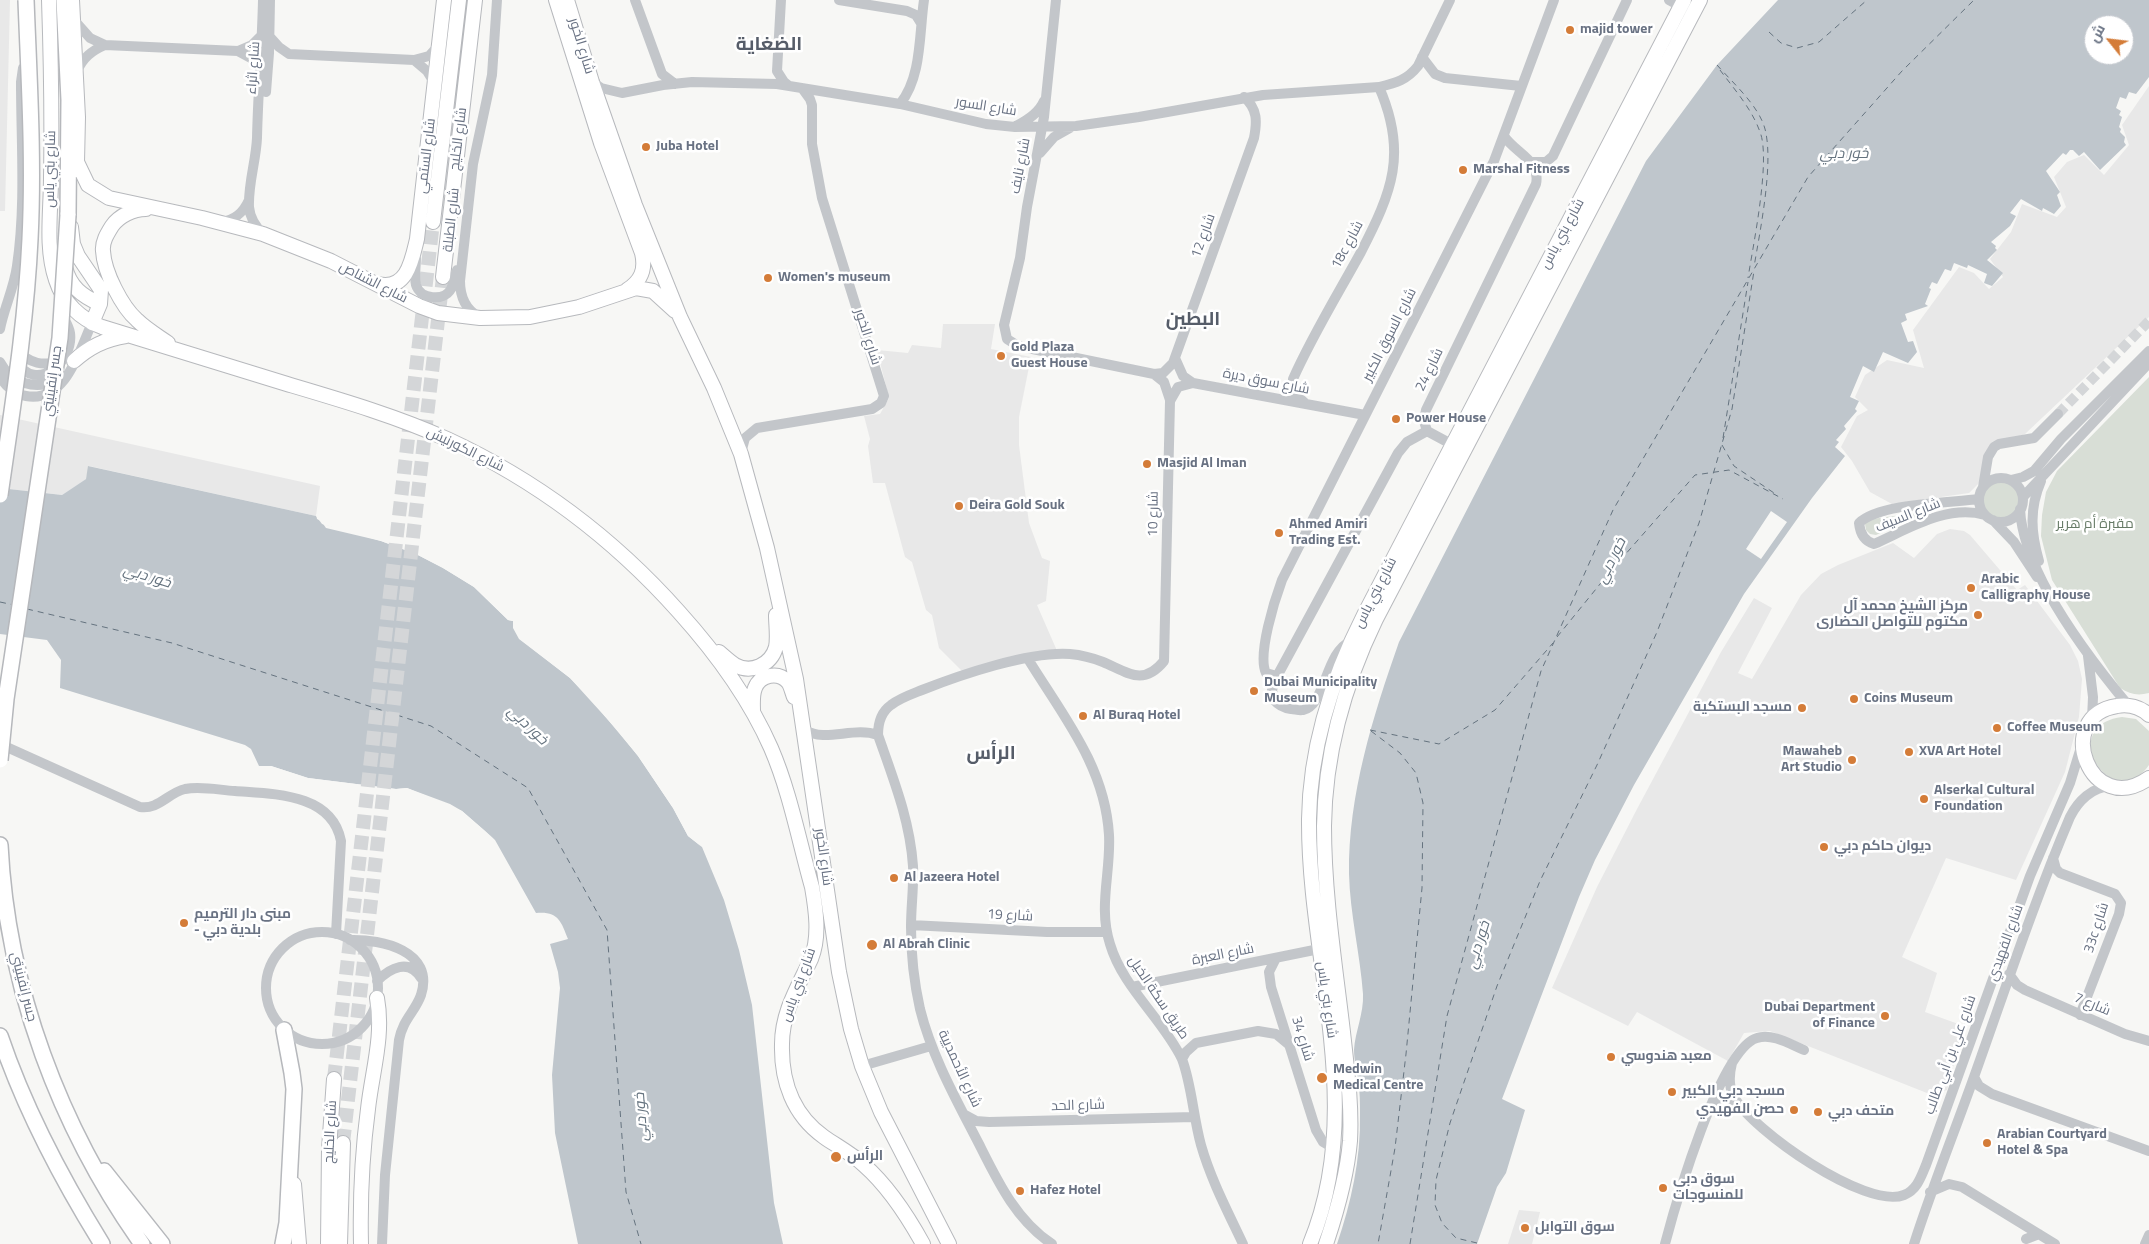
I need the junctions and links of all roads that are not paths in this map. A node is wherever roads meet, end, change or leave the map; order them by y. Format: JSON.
{"nodes":[{"id":1,"x":25,"y":0,"type":"edge"},
{"id":2,"x":49,"y":0,"type":"edge"},
{"id":3,"x":64,"y":0,"type":"edge"},
{"id":4,"x":72,"y":0,"type":"edge"},
{"id":5,"x":263,"y":0,"type":"edge"},
{"id":6,"x":270,"y":0,"type":"edge"},
{"id":7,"x":444,"y":0,"type":"edge"},
{"id":8,"x":459,"y":0,"type":"edge"},
{"id":9,"x":475,"y":0,"type":"edge"},
{"id":10,"x":497,"y":0,"type":"edge"},
{"id":11,"x":556,"y":0,"type":"edge"},
{"id":12,"x":567,"y":0,"type":"edge"},
{"id":13,"x":635,"y":0,"type":"edge"},
{"id":14,"x":839,"y":0,"type":"edge"},
{"id":15,"x":924,"y":0,"type":"edge"},
{"id":16,"x":1056,"y":0,"type":"edge"},
{"id":17,"x":1450,"y":0,"type":"edge"},
{"id":18,"x":1554,"y":0,"type":"edge"},
{"id":19,"x":1627,"y":0,"type":"edge"},
{"id":20,"x":1700,"y":0,"type":"edge"},
{"id":21,"x":782,"y":1,"type":"edge"},
{"id":22,"x":1682,"y":5,"type":"edge"},
{"id":23,"x":73,"y":19,"type":"junction"},
{"id":24,"x":921,"y":23,"type":"junction"},
{"id":25,"x":266,"y":36,"type":"junction"},
{"id":26,"x":440,"y":44,"type":"junction"},
{"id":27,"x":105,"y":45,"type":"junction"},
{"id":28,"x":238,"y":51,"type":"junction"},
{"id":29,"x":290,"y":54,"type":"junction"},
{"id":30,"x":1422,"y":57,"type":"junction"},
{"id":31,"x":414,"y":60,"type":"junction"},
{"id":32,"x":265,"y":69,"type":"junction"},
{"id":33,"x":77,"y":71,"type":"junction"},
{"id":34,"x":23,"y":72,"type":"junction"},
{"id":35,"x":592,"y":82,"type":"junction"},
{"id":36,"x":674,"y":84,"type":"junction"},
{"id":37,"x":435,"y":85,"type":"junction"},
{"id":38,"x":789,"y":86,"type":"junction"},
{"id":39,"x":1379,"y":86,"type":"junction"},
{"id":40,"x":1521,"y":86,"type":"junction"},
{"id":41,"x":802,"y":88,"type":"junction"},
{"id":42,"x":1046,"y":95,"type":"junction"},
{"id":43,"x":1244,"y":97,"type":"junction"},
{"id":44,"x":900,"y":104,"type":"junction"},
{"id":45,"x":1076,"y":126,"type":"junction"},
{"id":46,"x":1015,"y":127,"type":"junction"},
{"id":47,"x":1042,"y":127,"type":"junction"},
{"id":48,"x":1504,"y":136,"type":"junction"},
{"id":49,"x":1037,"y":157,"type":"junction"},
{"id":50,"x":77,"y":162,"type":"junction"},
{"id":51,"x":1532,"y":162,"type":"junction"},
{"id":52,"x":51,"y":179,"type":"junction"},
{"id":53,"x":250,"y":199,"type":"junction"},
{"id":54,"x":159,"y":210,"type":"junction"},
{"id":55,"x":220,"y":222,"type":"junction"},
{"id":56,"x":433,"y":222,"type":"tunnel mouth"},
{"id":57,"x":263,"y":234,"type":"junction"},
{"id":58,"x":417,"y":239,"type":"junction"},
{"id":59,"x":463,"y":247,"type":"junction"},
{"id":60,"x":444,"y":277,"type":"tunnel mouth"},
{"id":61,"x":55,"y":279,"type":"junction"},
{"id":62,"x":373,"y":282,"type":"junction"},
{"id":63,"x":627,"y":290,"type":"junction"},
{"id":64,"x":100,"y":304,"type":"junction"},
{"id":65,"x":680,"y":317,"type":"junction"},
{"id":66,"x":480,"y":318,"type":"junction"},
{"id":67,"x":92,"y":323,"type":"junction"},
{"id":68,"x":0,"y":329,"type":"edge"},
{"id":69,"x":129,"y":336,"type":"junction"},
{"id":70,"x":180,"y":351,"type":"junction"},
{"id":71,"x":2149,"y":351,"type":"edge"},
{"id":72,"x":1175,"y":358,"type":"junction"},
{"id":73,"x":68,"y":359,"type":"junction"},
{"id":74,"x":0,"y":362,"type":"edge"},
{"id":75,"x":2149,"y":362,"type":"edge"},
{"id":76,"x":1154,"y":374,"type":"junction"},
{"id":77,"x":0,"y":375,"type":"edge"},
{"id":78,"x":1193,"y":383,"type":"junction"},
{"id":79,"x":1170,"y":401,"type":"junction"},
{"id":80,"x":1306,"y":404,"type":"junction"},
{"id":81,"x":2058,"y":414,"type":"tunnel mouth"},
{"id":82,"x":1365,"y":415,"type":"junction"},
{"id":83,"x":1427,"y":431,"type":"junction"},
{"id":84,"x":1453,"y":445,"type":"junction"},
{"id":85,"x":741,"y":454,"type":"junction"},
{"id":86,"x":1988,"y":463,"type":"junction"},
{"id":87,"x":2044,"y":473,"type":"junction"},
{"id":88,"x":2007,"y":479,"type":"junction"},
{"id":89,"x":1984,"y":487,"type":"junction"},
{"id":90,"x":0,"y":495,"type":"edge"},
{"id":91,"x":2023,"y":497,"type":"junction"},
{"id":92,"x":1979,"y":499,"type":"junction"},
{"id":93,"x":2020,"y":509,"type":"junction"},
{"id":94,"x":1989,"y":517,"type":"junction"},
{"id":95,"x":775,"y":583,"type":"junction"},
{"id":96,"x":2044,"y":584,"type":"junction"},
{"id":97,"x":696,"y":632,"type":"junction"},
{"id":98,"x":1351,"y":641,"type":"junction"},
{"id":99,"x":2088,"y":656,"type":"junction"},
{"id":100,"x":1028,"y":659,"type":"junction"},
{"id":101,"x":1277,"y":676,"type":"junction"},
{"id":102,"x":1335,"y":679,"type":"junction"},
{"id":103,"x":1346,"y":688,"type":"junction"},
{"id":104,"x":2149,"y":701,"type":"edge"},
{"id":105,"x":2131,"y":706,"type":"junction"},
{"id":106,"x":753,"y":712,"type":"junction"},
{"id":107,"x":2149,"y":714,"type":"edge"},
{"id":108,"x":880,"y":718,"type":"junction"},
{"id":109,"x":2092,"y":719,"type":"junction"},
{"id":110,"x":804,"y":725,"type":"junction"},
{"id":111,"x":864,"y":731,"type":"junction"},
{"id":112,"x":878,"y":735,"type":"junction"},
{"id":113,"x":824,"y":736,"type":"junction"},
{"id":114,"x":2082,"y":743,"type":"junction"},
{"id":115,"x":0,"y":744,"type":"edge"},
{"id":116,"x":1317,"y":744,"type":"junction"},
{"id":117,"x":808,"y":752,"type":"junction"},
{"id":118,"x":0,"y":760,"type":"edge"},
{"id":119,"x":2146,"y":782,"type":"edge"},
{"id":120,"x":2111,"y":786,"type":"junction"},
{"id":121,"x":1325,"y":798,"type":"junction"},
{"id":122,"x":0,"y":845,"type":"edge"},
{"id":123,"x":2053,"y":858,"type":"junction"},
{"id":124,"x":911,"y":925,"type":"junction"},
{"id":125,"x":1106,"y":932,"type":"junction"},
{"id":126,"x":336,"y":934,"type":"junction"},
{"id":127,"x":350,"y":940,"type":"junction"},
{"id":128,"x":1319,"y":950,"type":"junction"},
{"id":129,"x":1276,"y":958,"type":"junction"},
{"id":130,"x":2009,"y":974,"type":"junction"},
{"id":131,"x":422,"y":979,"type":"junction"},
{"id":132,"x":377,"y":981,"type":"junction"},
{"id":133,"x":1132,"y":986,"type":"junction"},
{"id":134,"x":2025,"y":990,"type":"junction"},
{"id":135,"x":377,"y":998,"type":"junction"},
{"id":136,"x":2001,"y":998,"type":"junction"},
{"id":137,"x":2080,"y":1015,"type":"junction"},
{"id":138,"x":284,"y":1030,"type":"junction"},
{"id":139,"x":0,"y":1036,"type":"edge"},
{"id":140,"x":2149,"y":1041,"type":"edge"},
{"id":141,"x":1289,"y":1045,"type":"junction"},
{"id":142,"x":932,"y":1046,"type":"junction"},
{"id":143,"x":1804,"y":1050,"type":"dead end"},
{"id":144,"x":1182,"y":1059,"type":"junction"},
{"id":145,"x":1732,"y":1063,"type":"junction"},
{"id":146,"x":862,"y":1066,"type":"junction"},
{"id":147,"x":1974,"y":1077,"type":"junction"},
{"id":148,"x":334,"y":1079,"type":"tunnel mouth"},
{"id":149,"x":1709,"y":1108,"type":"junction"},
{"id":150,"x":1743,"y":1108,"type":"junction"},
{"id":151,"x":965,"y":1115,"type":"junction"},
{"id":152,"x":1194,"y":1117,"type":"junction"},
{"id":153,"x":342,"y":1143,"type":"tunnel mouth"},
{"id":154,"x":1334,"y":1149,"type":"junction"},
{"id":155,"x":85,"y":1150,"type":"junction"},
{"id":156,"x":2149,"y":1152,"type":"edge"},
{"id":157,"x":290,"y":1154,"type":"junction"},
{"id":158,"x":328,"y":1186,"type":"junction"},
{"id":159,"x":1930,"y":1192,"type":"junction"},
{"id":160,"x":2039,"y":1234,"type":"junction"},
{"id":161,"x":2149,"y":1235,"type":"edge"},
{"id":162,"x":2026,"y":1239,"type":"dead end"},
{"id":163,"x":102,"y":1244,"type":"edge"},
{"id":164,"x":142,"y":1244,"type":"edge"},
{"id":165,"x":162,"y":1244,"type":"edge"},
{"id":166,"x":283,"y":1244,"type":"edge"},
{"id":167,"x":299,"y":1244,"type":"edge"},
{"id":168,"x":322,"y":1244,"type":"edge"},
{"id":169,"x":328,"y":1244,"type":"edge"},
{"id":170,"x":340,"y":1244,"type":"edge"},
{"id":171,"x":361,"y":1244,"type":"edge"},
{"id":172,"x":382,"y":1244,"type":"edge"},
{"id":173,"x":923,"y":1244,"type":"edge"},
{"id":174,"x":949,"y":1244,"type":"edge"},
{"id":175,"x":1052,"y":1244,"type":"edge"},
{"id":176,"x":1243,"y":1244,"type":"edge"},
{"id":177,"x":1310,"y":1244,"type":"edge"},
{"id":178,"x":1326,"y":1244,"type":"edge"},
{"id":179,"x":1665,"y":1244,"type":"edge"},
{"id":180,"x":1914,"y":1244,"type":"edge"},
{"id":181,"x":2055,"y":1244,"type":"edge"},
{"id":182,"x":2145,"y":1244,"type":"edge"}],
"edges":[{"from":1,"to":34,"type":"street"},
{"from":1,"to":90,"type":"highway","bridge":true},
{"from":2,"to":52,"type":"main road","name":"شارع بني ياس"},
{"from":3,"to":118,"type":"highway","name":"جسر إنفينيتي","bridge":true},
{"from":4,"to":23,"type":"main road","name":"شارع بني ياس"},
{"from":5,"to":25,"type":"street","name":"شارع اثراء"},
{"from":6,"to":25,"type":"street","name":"شارع اثراء"},
{"from":7,"to":26,"type":"main road","name":"شارع الستمي"},
{"from":8,"to":56,"type":"main road","name":"شارع الخليج"},
{"from":9,"to":60,"type":"main road","name":"شارع الخليج"},
{"from":10,"to":59,"type":"street","name":"شارع الطبلة"},
{"from":11,"to":63,"type":"main road","name":"شارع الخور"},
{"from":12,"to":35,"type":"main road","name":"شارع الخور"},
{"from":13,"to":36,"type":"street"},
{"from":14,"to":24,"type":"street"},
{"from":15,"to":24,"type":"street"},
{"from":16,"to":42,"type":"street","name":"شارع نايف"},
{"from":17,"to":30,"type":"street","name":"شارع السور"},
{"from":18,"to":40,"type":"street","name":"شارع السوق الكبير"},
{"from":19,"to":51,"type":"street"},
{"from":20,"to":22,"type":"main road","name":"شارع بني ياس"},
{"from":21,"to":38,"type":"street"},
{"from":22,"to":84,"type":"main road","name":"شارع بني ياس"},
{"from":22,"to":103,"type":"main road","name":"شارع بني ياس"},
{"from":23,"to":27,"type":"street"},
{"from":23,"to":33,"type":"main road","name":"شارع بني ياس"},
{"from":24,"to":44,"type":"street"},
{"from":25,"to":28,"type":"street"},
{"from":25,"to":29,"type":"street"},
{"from":25,"to":32,"type":"street","name":"شارع اثراء"},
{"from":26,"to":31,"type":"street"},
{"from":26,"to":37,"type":"main road","name":"شارع الستمي"},
{"from":27,"to":28,"type":"street"},
{"from":27,"to":33,"type":"street"},
{"from":28,"to":32,"type":"street"},
{"from":29,"to":31,"type":"street"},
{"from":29,"to":32,"type":"street"},
{"from":30,"to":39,"type":"street","name":"شارع السور"},
{"from":30,"to":40,"type":"street"},
{"from":31,"to":37,"type":"street"},
{"from":32,"to":53,"type":"street","name":"شارع اثراء"},
{"from":33,"to":50,"type":"main road","name":"شارع بني ياس"},
{"from":34,"to":68,"type":"street"},
{"from":34,"to":73,"type":"street"},
{"from":35,"to":36,"type":"street","name":"شارع السور"},
{"from":35,"to":65,"type":"main road","name":"شارع الخور"},
{"from":36,"to":38,"type":"street","name":"شارع السور"},
{"from":37,"to":58,"type":"main road","name":"شارع الستمي"},
{"from":38,"to":41,"type":"street","name":"شارع السور"},
{"from":39,"to":43,"type":"street","name":"شارع السور"},
{"from":39,"to":80,"type":"street","name":"18c شارع"},
{"from":40,"to":48,"type":"street","name":"شارع السوق الكبير"},
{"from":41,"to":44,"type":"street","name":"شارع السور"},
{"from":41,"to":85,"type":"street","name":"شارع الخور"},
{"from":42,"to":46,"type":"street"},
{"from":42,"to":47,"type":"street","name":"شارع نايف"},
{"from":43,"to":45,"type":"street","name":"شارع السور"},
{"from":43,"to":72,"type":"street","name":"شارع 12"},
{"from":44,"to":46,"type":"street","name":"شارع السور"},
{"from":45,"to":47,"type":"street","name":"شارع السور"},
{"from":45,"to":49,"type":"street"},
{"from":46,"to":47,"type":"street","name":"شارع السور"},
{"from":47,"to":49,"type":"street","name":"شارع نايف"},
{"from":48,"to":51,"type":"street"},
{"from":48,"to":82,"type":"street","name":"شارع السوق الكبير"},
{"from":49,"to":76,"type":"street","name":"شارع نايف"},
{"from":50,"to":54,"type":"main road","name":"شارع الشناص"},
{"from":50,"to":64,"type":"main road","name":"شارع بني ياس"},
{"from":51,"to":83,"type":"street","name":"شارع 24"},
{"from":52,"to":61,"type":"main road","name":"شارع بني ياس"},
{"from":52,"to":64,"type":"main road"},
{"from":53,"to":55,"type":"street"},
{"from":53,"to":57,"type":"street","name":"شارع اثراء"},
{"from":54,"to":55,"type":"main road","name":"شارع الشناص"},
{"from":54,"to":70,"type":"main road"},
{"from":55,"to":57,"type":"main road","name":"شارع الشناص"},
{"from":57,"to":62,"type":"main road","name":"شارع الشناص"},
{"from":58,"to":59,"type":"street"},
{"from":58,"to":62,"type":"main road","name":"شارع الستمي"},
{"from":59,"to":66,"type":"street","name":"شارع الطبلة"},
{"from":61,"to":67,"type":"main road","name":"شارع بني ياس"},
{"from":61,"to":73,"type":"street"},
{"from":62,"to":66,"type":"main road","name":"شارع الشناص"},
{"from":63,"to":65,"type":"main road","name":"شارع الشناص"},
{"from":63,"to":66,"type":"main road","name":"شارع الشناص"},
{"from":64,"to":67,"type":"main road"},
{"from":65,"to":85,"type":"main road","name":"شارع الخور"},
{"from":67,"to":69,"type":"main road","name":"شارع الكورنيش"},
{"from":67,"to":73,"type":"street"},
{"from":69,"to":70,"type":"main road","name":"شارع الكورنيش"},
{"from":69,"to":73,"type":"main road"},
{"from":70,"to":97,"type":"main road","name":"شارع الكورنيش"},
{"from":71,"to":88,"type":"street"},
{"from":72,"to":76,"type":"street"},
{"from":72,"to":78,"type":"street"},
{"from":73,"to":74,"type":"street"},
{"from":73,"to":77,"type":"street"},
{"from":75,"to":87,"type":"street"},
{"from":76,"to":79,"type":"street"},
{"from":78,"to":79,"type":"street"},
{"from":78,"to":80,"type":"street","name":"شارع سوق ديرة"},
{"from":79,"to":100,"type":"street","name":"شارع 10"},
{"from":80,"to":82,"type":"street","name":"شارع سوق ديرة"},
{"from":81,"to":86,"type":"street"},
{"from":82,"to":101,"type":"street","name":"شارع السوق الكبير"},
{"from":83,"to":84,"type":"street"},
{"from":83,"to":101,"type":"street"},
{"from":84,"to":98,"type":"main road","name":"شارع بني ياس"},
{"from":85,"to":95,"type":"main road","name":"شارع الخور"},
{"from":86,"to":88,"type":"street"},
{"from":86,"to":89,"type":"street"},
{"from":87,"to":91,"type":"street"},
{"from":87,"to":96,"type":"street"},
{"from":88,"to":89,"type":"street"},
{"from":88,"to":91,"type":"street"},
{"from":89,"to":92,"type":"street"},
{"from":91,"to":93,"type":"street"},
{"from":92,"to":94,"type":"street"},
{"from":92,"to":94,"type":"street","name":"شارع السيف"},
{"from":93,"to":94,"type":"street"},
{"from":93,"to":96,"type":"street"},
{"from":94,"to":96,"type":"street"},
{"from":95,"to":97,"type":"main road"},
{"from":95,"to":110,"type":"main road","name":"شارع الخور"},
{"from":96,"to":99,"type":"street"},
{"from":97,"to":106,"type":"main road","name":"شارع الكورنيش"},
{"from":98,"to":101,"type":"street"},
{"from":98,"to":102,"type":"main road","name":"شارع بني ياس"},
{"from":99,"to":105,"type":"street"},
{"from":99,"to":109,"type":"street"},
{"from":100,"to":108,"type":"street"},
{"from":100,"to":125,"type":"street","name":"طريق سكة الخيل"},
{"from":102,"to":103,"type":"main road"},
{"from":102,"to":116,"type":"main road","name":"شارع بني ياس"},
{"from":103,"to":121,"type":"main road","name":"شارع بني ياس"},
{"from":104,"to":105,"type":"main road"},
{"from":105,"to":107,"type":"main road"},
{"from":105,"to":109,"type":"main road"},
{"from":106,"to":110,"type":"main road"},
{"from":106,"to":173,"type":"main road","name":"شارع بني ياس"},
{"from":108,"to":111,"type":"street"},
{"from":108,"to":112,"type":"street"},
{"from":109,"to":114,"type":"main road"},
{"from":110,"to":113,"type":"street"},
{"from":110,"to":117,"type":"main road","name":"شارع الخور"},
{"from":111,"to":112,"type":"street"},
{"from":111,"to":113,"type":"street"},
{"from":112,"to":124,"type":"street","name":"شارع الأحمديية"},
{"from":113,"to":117,"type":"street"},
{"from":114,"to":120,"type":"main road"},
{"from":114,"to":150,"type":"street","name":"شارع علي بن أبي طالب"},
{"from":115,"to":126,"type":"street"},
{"from":116,"to":121,"type":"main road"},
{"from":116,"to":128,"type":"main road","name":"شارع بني ياس"},
{"from":117,"to":146,"type":"main road","name":"شارع الخور"},
{"from":119,"to":120,"type":"main road"},
{"from":120,"to":123,"type":"street","name":"شارع الفهيدي"},
{"from":121,"to":178,"type":"main road","name":"شارع بني ياس"},
{"from":122,"to":155,"type":"highway","name":"جسر إنفينيتي"},
{"from":123,"to":130,"type":"street","name":"شارع الفهيدي"},
{"from":123,"to":137,"type":"street","name":"33c شارع"},
{"from":124,"to":125,"type":"street","name":"شارع 19"},
{"from":124,"to":142,"type":"street","name":"شارع الأحمديية"},
{"from":125,"to":133,"type":"street","name":"طريق سكة الخيل"},
{"from":126,"to":127,"type":"street"},
{"from":126,"to":138,"type":"street"},
{"from":127,"to":131,"type":"street"},
{"from":127,"to":132,"type":"street"},
{"from":128,"to":129,"type":"street","name":"شارع العبرة"},
{"from":128,"to":154,"type":"main road","name":"شارع بني ياس"},
{"from":129,"to":133,"type":"street","name":"شارع العبرة"},
{"from":129,"to":141,"type":"street","name":"شارع 34"},
{"from":130,"to":134,"type":"street","name":"شارع 7"},
{"from":130,"to":136,"type":"street","name":"شارع الفهيدي"},
{"from":131,"to":132,"type":"street"},
{"from":131,"to":172,"type":"street"},
{"from":132,"to":135,"type":"street"},
{"from":133,"to":144,"type":"street","name":"طريق سكة الخيل"},
{"from":134,"to":136,"type":"street"},
{"from":134,"to":137,"type":"street","name":"شارع 7"},
{"from":135,"to":138,"type":"street"},
{"from":135,"to":171,"type":"main road"},
{"from":136,"to":147,"type":"street","name":"شارع الفهيدي"},
{"from":137,"to":140,"type":"street","name":"شارع 7"},
{"from":138,"to":157,"type":"highway"},
{"from":139,"to":163,"type":"highway"},
{"from":141,"to":144,"type":"street"},
{"from":141,"to":154,"type":"street","name":"شارع 34"},
{"from":142,"to":146,"type":"street"},
{"from":142,"to":151,"type":"street","name":"شارع الأحمديية"},
{"from":143,"to":145,"type":"street"},
{"from":144,"to":152,"type":"street","name":"طريق سكة الخيل"},
{"from":145,"to":149,"type":"street"},
{"from":145,"to":150,"type":"street","name":"شارع علي بن أبي طالب"},
{"from":146,"to":174,"type":"main road","name":"شارع الخور"},
{"from":147,"to":156,"type":"street"},
{"from":147,"to":159,"type":"street","name":"شارع الفهيدي"},
{"from":148,"to":158,"type":"main road","name":"شارع الخليج"},
{"from":149,"to":150,"type":"street","name":"شارع علي بن أبي طالب"},
{"from":149,"to":179,"type":"street"},
{"from":151,"to":152,"type":"street","name":"شارع الحد"},
{"from":151,"to":175,"type":"street","name":"شارع الأحمديية"},
{"from":152,"to":176,"type":"street","name":"طريق سكة الخيل"},
{"from":153,"to":170,"type":"main road","name":"شارع الخليج"},
{"from":154,"to":177,"type":"main road","name":"شارع بني ياس"},
{"from":155,"to":164,"type":"highway"},
{"from":155,"to":165,"type":"highway"},
{"from":157,"to":166,"type":"highway"},
{"from":157,"to":167,"type":"main road"},
{"from":158,"to":168,"type":"main road","name":"شارع الخليج"},
{"from":158,"to":169,"type":"main road","name":"شارع الخليج"},
{"from":159,"to":160,"type":"street"},
{"from":159,"to":180,"type":"street","name":"شارع الفهيدي"},
{"from":160,"to":162,"type":"street"},
{"from":160,"to":181,"type":"street"},
{"from":161,"to":182,"type":"street"}]}
